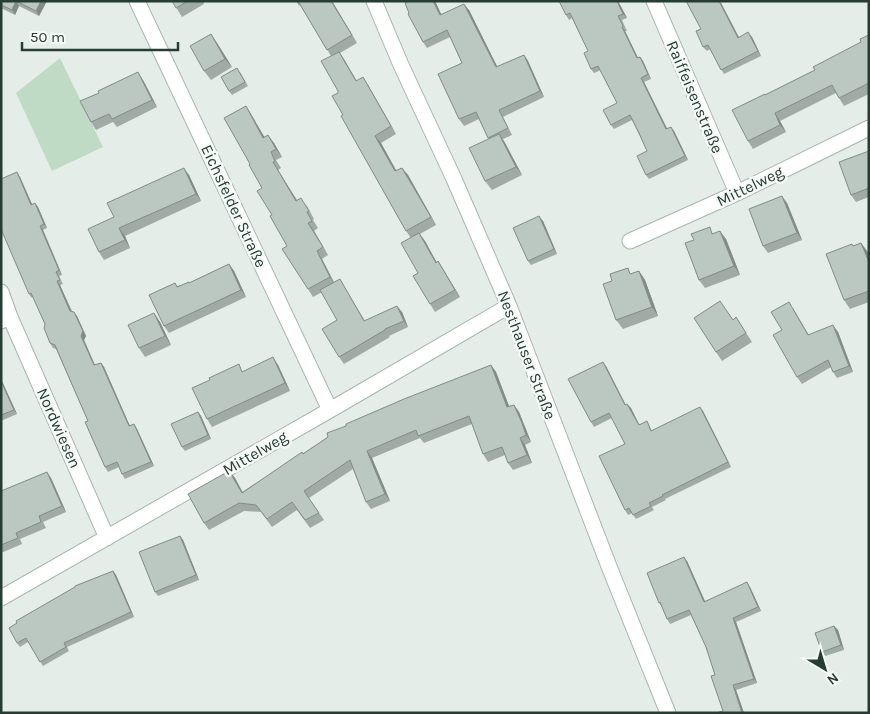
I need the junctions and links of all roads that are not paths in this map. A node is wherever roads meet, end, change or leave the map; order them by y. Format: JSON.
{"nodes":[{"id":1,"x":137,"y":1,"type":"edge"},
{"id":2,"x":374,"y":1,"type":"edge"},
{"id":3,"x":654,"y":1,"type":"edge"},
{"id":4,"x":869,"y":128,"type":"edge"},
{"id":5,"x":737,"y":193,"type":"junction"},
{"id":6,"x":630,"y":241,"type":"dead end"},
{"id":7,"x":1,"y":292,"type":"edge"},
{"id":8,"x":509,"y":306,"type":"junction"},
{"id":9,"x":6,"y":319,"type":"edge"},
{"id":10,"x":330,"y":410,"type":"junction"},
{"id":11,"x":107,"y":538,"type":"junction"},
{"id":12,"x":1,"y":598,"type":"edge"},
{"id":13,"x":668,"y":713,"type":"edge"}],
"edges":[{"from":1,"to":10,"type":"street","name":"Eichsfelder Straße"},
{"from":2,"to":8,"type":"street","name":"Nesthauser Straße"},
{"from":3,"to":5,"type":"street","name":"Raiffeisenstraße"},
{"from":4,"to":5,"type":"street","name":"Mittelweg"},
{"from":5,"to":6,"type":"street","name":"Mittelweg"},
{"from":7,"to":9,"type":"street","name":"Nordwiesen"},
{"from":8,"to":10,"type":"street","name":"Mittelweg"},
{"from":8,"to":13,"type":"street","name":"Nesthauser Straße"},
{"from":9,"to":11,"type":"street","name":"Nordwiesen"},
{"from":10,"to":11,"type":"street","name":"Mittelweg"},
{"from":11,"to":12,"type":"street","name":"Mittelweg"}]}
